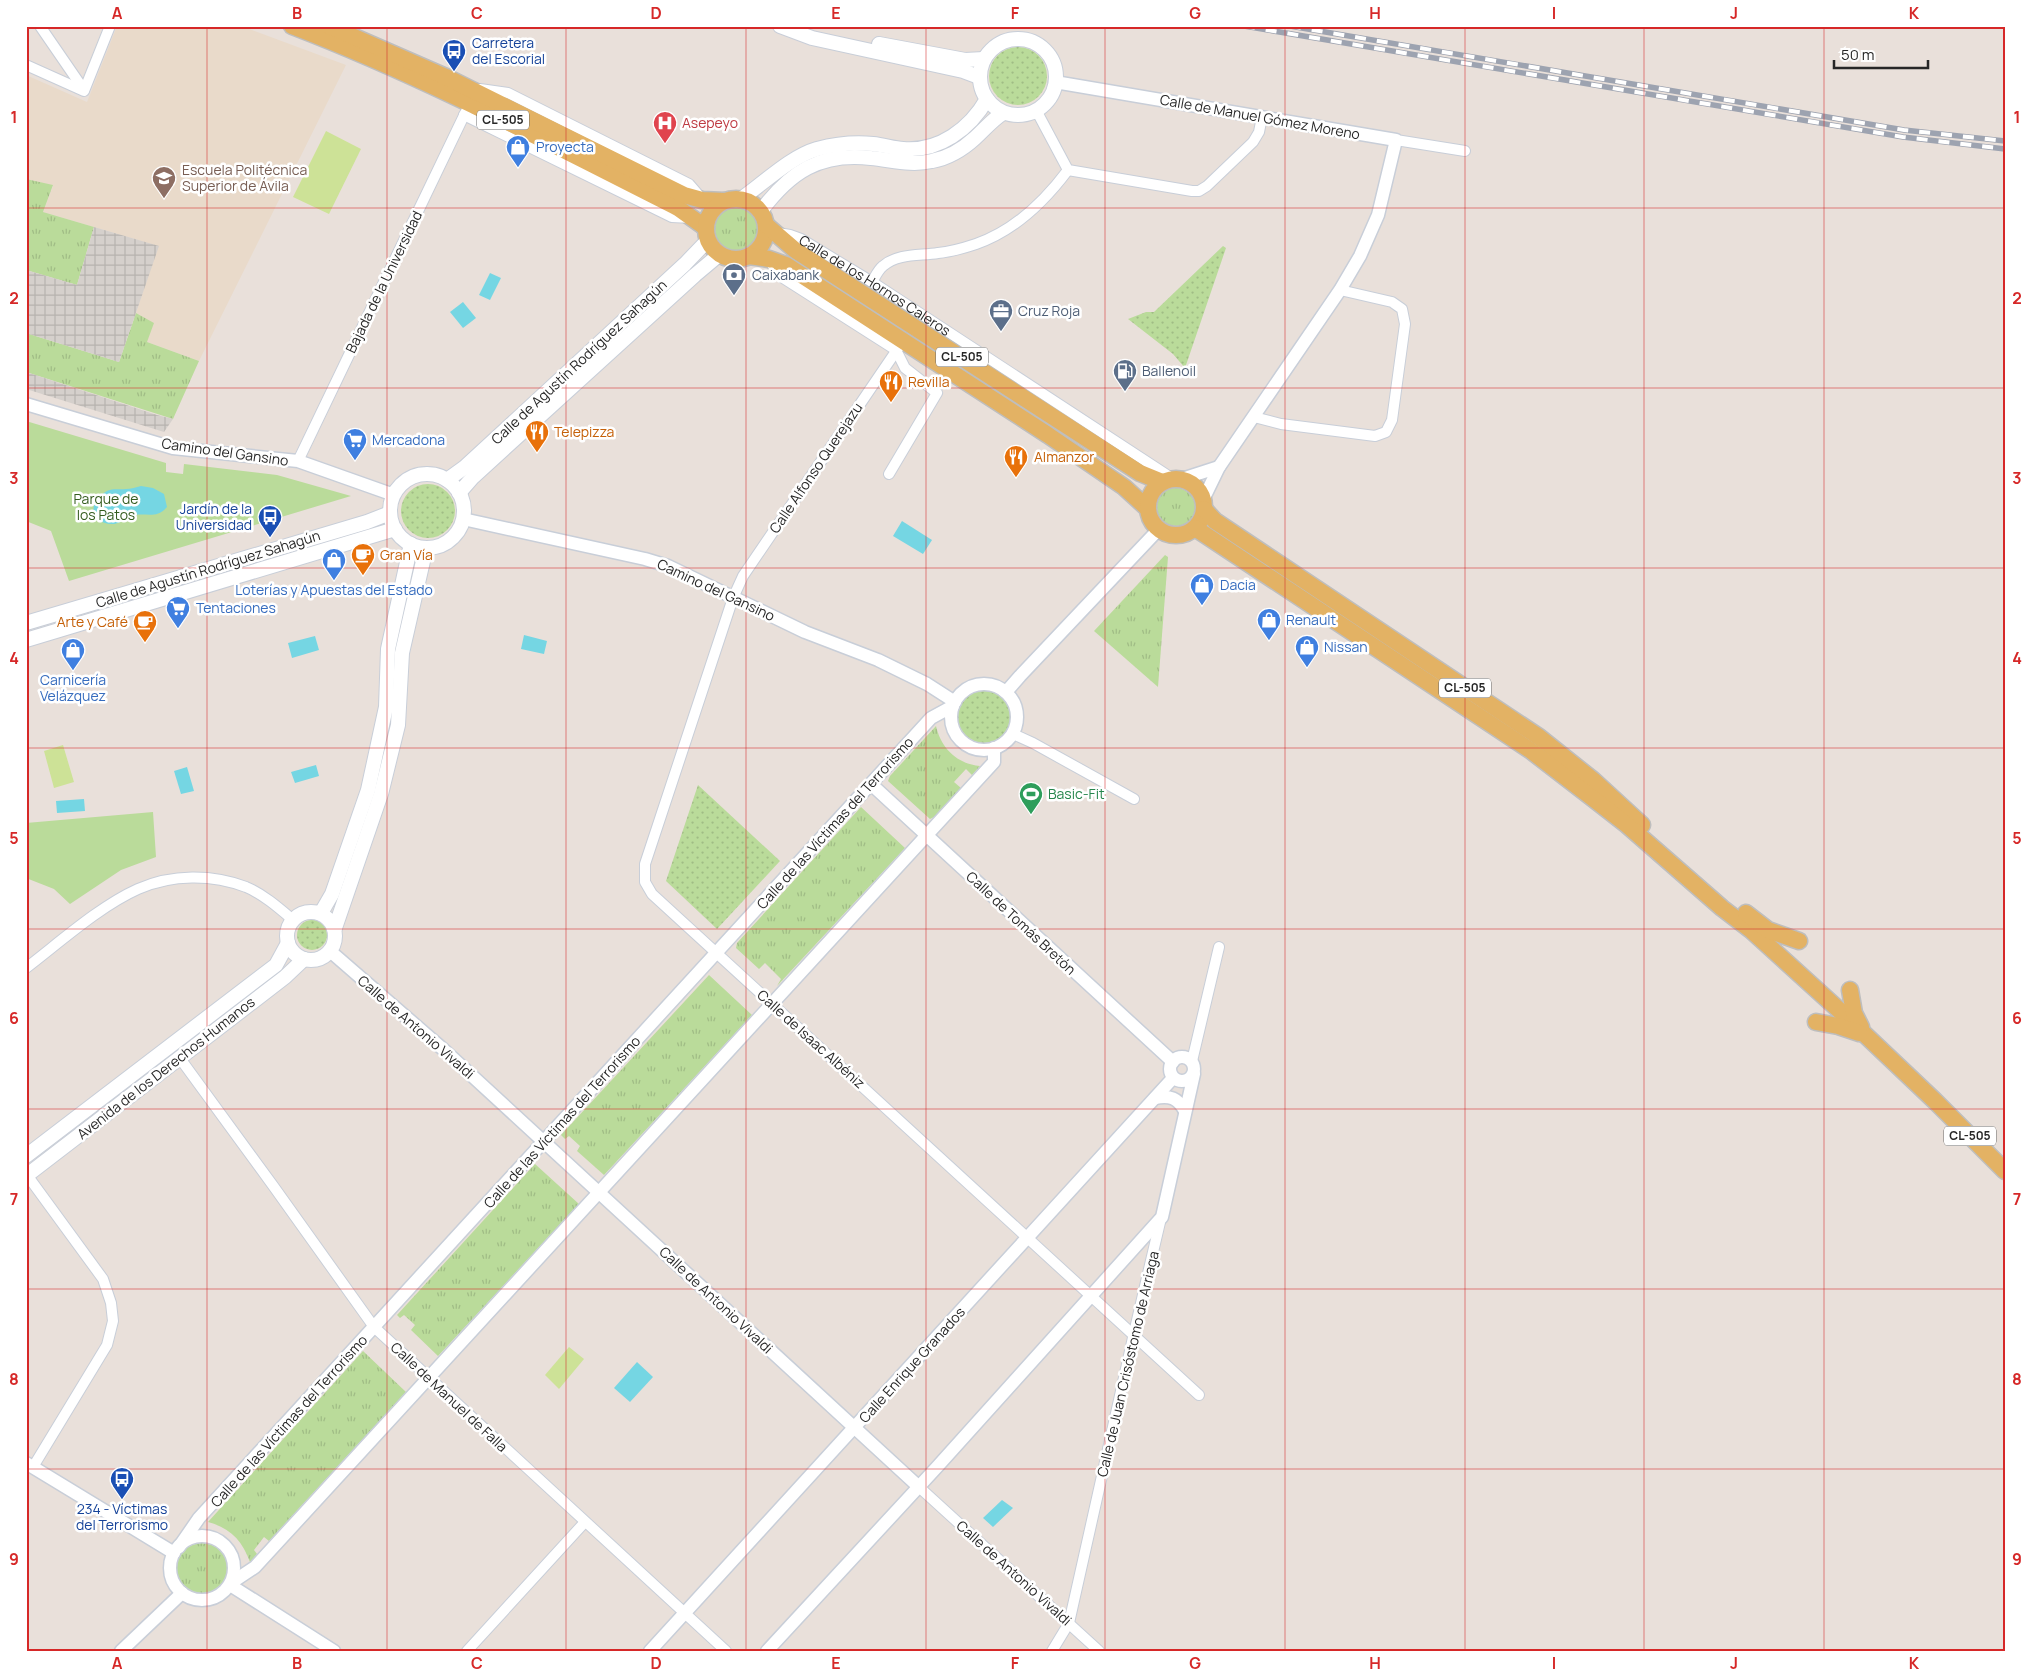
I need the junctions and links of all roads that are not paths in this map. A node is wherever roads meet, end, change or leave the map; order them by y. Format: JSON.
{"nodes":[{"id":1,"x":40,"y":26,"type":"edge"},
{"id":2,"x":110,"y":26,"type":"edge"},
{"id":3,"x":292,"y":26,"type":"edge"},
{"id":4,"x":329,"y":26,"type":"edge"},
{"id":5,"x":780,"y":26,"type":"edge"},
{"id":6,"x":805,"y":26,"type":"edge"},
{"id":7,"x":984,"y":58,"type":"junction"},
{"id":8,"x":26,"y":65,"type":"edge"},
{"id":9,"x":979,"y":77,"type":"junction"},
{"id":10,"x":1055,"y":82,"type":"junction"},
{"id":11,"x":84,"y":91,"type":"junction"},
{"id":12,"x":986,"y":99,"type":"junction"},
{"id":13,"x":468,"y":102,"type":"junction"},
{"id":14,"x":1036,"y":110,"type":"junction"},
{"id":15,"x":1003,"y":113,"type":"junction"},
{"id":16,"x":1262,"y":117,"type":"junction"},
{"id":17,"x":1396,"y":140,"type":"junction"},
{"id":18,"x":1465,"y":151,"type":"dead end"},
{"id":19,"x":1068,"y":170,"type":"junction"},
{"id":20,"x":741,"y":199,"type":"junction"},
{"id":21,"x":724,"y":201,"type":"junction"},
{"id":22,"x":768,"y":223,"type":"junction"},
{"id":23,"x":707,"y":234,"type":"junction"},
{"id":24,"x":720,"y":254,"type":"junction"},
{"id":25,"x":748,"y":256,"type":"junction"},
{"id":26,"x":872,"y":282,"type":"junction"},
{"id":27,"x":1340,"y":290,"type":"junction"},
{"id":28,"x":900,"y":345,"type":"junction"},
{"id":29,"x":26,"y":404,"type":"edge"},
{"id":30,"x":1254,"y":417,"type":"junction"},
{"id":31,"x":298,"y":462,"type":"junction"},
{"id":32,"x":1219,"y":467,"type":"junction"},
{"id":33,"x":889,"y":474,"type":"dead end"},
{"id":34,"x":447,"y":480,"type":"junction"},
{"id":35,"x":1172,"y":480,"type":"junction"},
{"id":36,"x":459,"y":493,"type":"junction"},
{"id":37,"x":394,"y":495,"type":"junction"},
{"id":38,"x":1204,"y":505,"type":"junction"},
{"id":39,"x":1147,"y":508,"type":"junction"},
{"id":40,"x":390,"y":513,"type":"junction"},
{"id":41,"x":463,"y":519,"type":"junction"},
{"id":42,"x":1194,"y":528,"type":"junction"},
{"id":43,"x":395,"y":529,"type":"junction"},
{"id":44,"x":1158,"y":530,"type":"junction"},
{"id":45,"x":410,"y":544,"type":"junction"},
{"id":46,"x":426,"y":548,"type":"junction"},
{"id":47,"x":733,"y":598,"type":"junction"},
{"id":48,"x":26,"y":623,"type":"edge"},
{"id":49,"x":26,"y":640,"type":"edge"},
{"id":50,"x":1006,"y":692,"type":"junction"},
{"id":51,"x":954,"y":704,"type":"junction"},
{"id":52,"x":1013,"y":734,"type":"junction"},
{"id":53,"x":994,"y":748,"type":"junction"},
{"id":54,"x":870,"y":784,"type":"junction"},
{"id":55,"x":1134,"y":800,"type":"dead end"},
{"id":56,"x":926,"y":836,"type":"junction"},
{"id":57,"x":1711,"y":887,"type":"junction"},
{"id":58,"x":321,"y":913,"type":"junction"},
{"id":59,"x":293,"y":920,"type":"junction"},
{"id":60,"x":335,"y":928,"type":"junction"},
{"id":61,"x":1752,"y":931,"type":"junction"},
{"id":62,"x":1799,"y":941,"type":"dead end"},
{"id":63,"x":288,"y":943,"type":"junction"},
{"id":64,"x":1219,"y":947,"type":"dead end"},
{"id":65,"x":330,"y":951,"type":"junction"},
{"id":66,"x":716,"y":953,"type":"junction"},
{"id":67,"x":304,"y":959,"type":"junction"},
{"id":68,"x":26,"y":968,"type":"edge"},
{"id":69,"x":1850,"y":990,"type":"dead end"},
{"id":70,"x":772,"y":1004,"type":"junction"},
{"id":71,"x":1816,"y":1022,"type":"dead end"},
{"id":72,"x":1866,"y":1036,"type":"junction"},
{"id":73,"x":179,"y":1057,"type":"junction"},
{"id":74,"x":1173,"y":1062,"type":"junction"},
{"id":75,"x":1193,"y":1068,"type":"junction"},
{"id":76,"x":1174,"y":1078,"type":"junction"},
{"id":77,"x":1156,"y":1098,"type":"junction"},
{"id":78,"x":1186,"y":1111,"type":"junction"},
{"id":79,"x":543,"y":1142,"type":"junction"},
{"id":80,"x":26,"y":1156,"type":"edge"},
{"id":81,"x":2005,"y":1171,"type":"edge"},
{"id":82,"x":27,"y":1175,"type":"edge"},
{"id":83,"x":599,"y":1192,"type":"junction"},
{"id":84,"x":1162,"y":1217,"type":"junction"},
{"id":85,"x":1028,"y":1238,"type":"junction"},
{"id":86,"x":1090,"y":1295,"type":"junction"},
{"id":87,"x":374,"y":1328,"type":"junction"},
{"id":88,"x":1134,"y":1333,"type":"junction"},
{"id":89,"x":428,"y":1379,"type":"junction"},
{"id":90,"x":1199,"y":1395,"type":"dead end"},
{"id":91,"x":854,"y":1428,"type":"junction"},
{"id":92,"x":30,"y":1465,"type":"edge"},
{"id":93,"x":919,"y":1487,"type":"junction"},
{"id":94,"x":585,"y":1522,"type":"junction"},
{"id":95,"x":176,"y":1550,"type":"junction"},
{"id":96,"x":230,"y":1584,"type":"junction"},
{"id":97,"x":182,"y":1593,"type":"junction"},
{"id":98,"x":684,"y":1613,"type":"junction"},
{"id":99,"x":1069,"y":1623,"type":"junction"},
{"id":100,"x":319,"y":1647,"type":"edge"},
{"id":101,"x":121,"y":1651,"type":"edge"},
{"id":102,"x":334,"y":1651,"type":"edge"},
{"id":103,"x":467,"y":1651,"type":"edge"},
{"id":104,"x":650,"y":1651,"type":"edge"},
{"id":105,"x":726,"y":1651,"type":"edge"},
{"id":106,"x":767,"y":1651,"type":"edge"},
{"id":107,"x":1052,"y":1651,"type":"edge"},
{"id":108,"x":1099,"y":1651,"type":"edge"}],
"edges":[{"from":1,"to":11,"type":"street"},
{"from":2,"to":11,"type":"street"},
{"from":3,"to":13,"type":"main road","number":"CL-505"},
{"from":4,"to":13,"type":"main road","number":"CL-505"},
{"from":5,"to":9,"type":"main road"},
{"from":6,"to":7,"type":"main road"},
{"from":7,"to":9,"type":"main road"},
{"from":7,"to":10,"type":"main road"},
{"from":8,"to":11,"type":"street"},
{"from":9,"to":12,"type":"main road"},
{"from":10,"to":14,"type":"main road"},
{"from":10,"to":16,"type":"street","name":"Calle de Manuel Gómez Moreno"},
{"from":12,"to":15,"type":"main road"},
{"from":12,"to":20,"type":"main road"},
{"from":13,"to":21,"type":"main road","number":"CL-505"},
{"from":13,"to":23,"type":"main road","number":"CL-505"},
{"from":13,"to":31,"type":"street","name":"Bajada de la Universidad"},
{"from":14,"to":15,"type":"main road"},
{"from":14,"to":19,"type":"street"},
{"from":15,"to":22,"type":"main road"},
{"from":16,"to":17,"type":"street","name":"Calle de Manuel Gómez Moreno"},
{"from":16,"to":19,"type":"street"},
{"from":17,"to":18,"type":"street","name":"Calle de Manuel Gómez Moreno"},
{"from":17,"to":27,"type":"street"},
{"from":19,"to":26,"type":"street"},
{"from":20,"to":21,"type":"main road"},
{"from":20,"to":22,"type":"main road","number":"CL-505"},
{"from":21,"to":23,"type":"main road"},
{"from":22,"to":25,"type":"main road"},
{"from":22,"to":26,"type":"street","name":"Calle de los Hornos Caleros"},
{"from":22,"to":35,"type":"main road","name":"Calle de los Hornos Caleros","number":"CL-505"},
{"from":23,"to":24,"type":"main road","number":"CL-505"},
{"from":23,"to":34,"type":"main road","name":"Calle de Agustín Rodríguez Sahagún"},
{"from":24,"to":25,"type":"main road","number":"CL-505"},
{"from":24,"to":36,"type":"main road","name":"Calle de Agustín Rodríguez Sahagún"},
{"from":25,"to":28,"type":"main road","name":"Calle de los Hornos Caleros","number":"CL-505"},
{"from":26,"to":35,"type":"street","name":"Calle de los Hornos Caleros"},
{"from":27,"to":30,"type":"street"},
{"from":27,"to":30,"type":"street"},
{"from":28,"to":33,"type":"street","name":"Calle de los Hornos Caleros"},
{"from":28,"to":39,"type":"main road","name":"Calle de los Hornos Caleros","number":"CL-505"},
{"from":28,"to":47,"type":"street","name":"Calle Alfonso Querejazu"},
{"from":29,"to":31,"type":"street","name":"Camino del Gansino"},
{"from":30,"to":32,"type":"street"},
{"from":31,"to":37,"type":"street","name":"Camino del Gansino"},
{"from":32,"to":35,"type":"street"},
{"from":32,"to":38,"type":"street"},
{"from":34,"to":36,"type":"main road"},
{"from":34,"to":37,"type":"main road"},
{"from":35,"to":38,"type":"main road","number":"CL-505"},
{"from":35,"to":39,"type":"main road"},
{"from":36,"to":41,"type":"main road"},
{"from":37,"to":40,"type":"main road"},
{"from":38,"to":42,"type":"main road"},
{"from":38,"to":57,"type":"main road","number":"CL-505"},
{"from":39,"to":44,"type":"main road","number":"CL-505"},
{"from":40,"to":43,"type":"main road"},
{"from":40,"to":48,"type":"main road","name":"Calle de Agustín Rodríguez Sahagún"},
{"from":41,"to":46,"type":"main road"},
{"from":41,"to":47,"type":"street","name":"Camino del Gansino"},
{"from":42,"to":44,"type":"main road"},
{"from":42,"to":61,"type":"main road","number":"CL-505"},
{"from":43,"to":45,"type":"main road"},
{"from":43,"to":49,"type":"main road","name":"Calle de Agustín Rodríguez Sahagún"},
{"from":44,"to":50,"type":"street"},
{"from":45,"to":46,"type":"main road"},
{"from":45,"to":58,"type":"main road"},
{"from":46,"to":60,"type":"main road"},
{"from":47,"to":51,"type":"street","name":"Camino del Gansino"},
{"from":47,"to":66,"type":"street","name":"Calle de Isaac Albéniz"},
{"from":50,"to":51,"type":"street"},
{"from":50,"to":52,"type":"street"},
{"from":51,"to":53,"type":"street"},
{"from":51,"to":54,"type":"street","name":"Calle de las Víctimas del Terrorismo"},
{"from":52,"to":53,"type":"street"},
{"from":52,"to":55,"type":"street"},
{"from":53,"to":56,"type":"street"},
{"from":54,"to":56,"type":"street","name":"Calle de Tomás Bretón"},
{"from":54,"to":66,"type":"street","name":"Calle de las Víctimas del Terrorismo"},
{"from":56,"to":70,"type":"street"},
{"from":56,"to":74,"type":"street","name":"Calle de Tomás Bretón"},
{"from":57,"to":61,"type":"main road","number":"CL-505"},
{"from":57,"to":62,"type":"main road"},
{"from":58,"to":59,"type":"main road"},
{"from":58,"to":60,"type":"main road"},
{"from":59,"to":63,"type":"main road"},
{"from":59,"to":68,"type":"street"},
{"from":60,"to":65,"type":"main road"},
{"from":61,"to":72,"type":"main road","number":"CL-505"},
{"from":63,"to":67,"type":"main road"},
{"from":63,"to":80,"type":"main road","name":"Avenida de los Derechos Humanos"},
{"from":64,"to":75,"type":"street","name":"Calle de Juan Crisóstomo de Arriaga"},
{"from":65,"to":67,"type":"main road"},
{"from":65,"to":79,"type":"street","name":"Calle de Antonio Vivaldi"},
{"from":66,"to":70,"type":"street","name":"Calle de Isaac Albéniz"},
{"from":66,"to":79,"type":"street","name":"Calle de las Víctimas del Terrorismo"},
{"from":67,"to":73,"type":"main road","name":"Avenida de los Derechos Humanos"},
{"from":69,"to":72,"type":"main road"},
{"from":70,"to":83,"type":"street"},
{"from":70,"to":85,"type":"street","name":"Calle de Isaac Albéniz"},
{"from":71,"to":72,"type":"main road"},
{"from":72,"to":81,"type":"main road","number":"CL-505"},
{"from":73,"to":82,"type":"main road","name":"Avenida de los Derechos Humanos"},
{"from":73,"to":87,"type":"street","name":"Calle de Manuel de Falla"},
{"from":74,"to":75,"type":"street"},
{"from":74,"to":76,"type":"street"},
{"from":75,"to":76,"type":"street"},
{"from":75,"to":78,"type":"street","name":"Calle de Juan Crisóstomo de Arriaga"},
{"from":76,"to":77,"type":"street","name":"Calle Enrique Granados"},
{"from":77,"to":78,"type":"street"},
{"from":77,"to":85,"type":"street","name":"Calle Enrique Granados"},
{"from":78,"to":84,"type":"street","name":"Calle de Juan Crisóstomo de Arriaga"},
{"from":79,"to":83,"type":"street","name":"Calle de Antonio Vivaldi"},
{"from":79,"to":87,"type":"street","name":"Calle de las Víctimas del Terrorismo"},
{"from":82,"to":92,"type":"street"},
{"from":83,"to":89,"type":"street"},
{"from":83,"to":91,"type":"street","name":"Calle de Antonio Vivaldi"},
{"from":84,"to":86,"type":"street"},
{"from":84,"to":88,"type":"street","name":"Calle de Juan Crisóstomo de Arriaga"},
{"from":85,"to":86,"type":"street","name":"Calle de Isaac Albéniz"},
{"from":85,"to":91,"type":"street","name":"Calle Enrique Granados"},
{"from":86,"to":88,"type":"street","name":"Calle de Isaac Albéniz"},
{"from":86,"to":93,"type":"street"},
{"from":87,"to":89,"type":"street","name":"Calle de Manuel de Falla"},
{"from":87,"to":95,"type":"street","name":"Calle de las Víctimas del Terrorismo"},
{"from":88,"to":90,"type":"street","name":"Calle de Isaac Albéniz"},
{"from":88,"to":99,"type":"street","name":"Calle de Juan Crisóstomo de Arriaga"},
{"from":89,"to":94,"type":"street","name":"Calle de Manuel de Falla"},
{"from":89,"to":96,"type":"street"},
{"from":91,"to":93,"type":"street","name":"Calle de Antonio Vivaldi"},
{"from":91,"to":98,"type":"street","name":"Calle Enrique Granados"},
{"from":92,"to":95,"type":"street"},
{"from":93,"to":99,"type":"street","name":"Calle de Antonio Vivaldi"},
{"from":93,"to":106,"type":"street"},
{"from":94,"to":98,"type":"street","name":"Calle de Manuel de Falla"},
{"from":94,"to":103,"type":"street"},
{"from":95,"to":96,"type":"street"},
{"from":95,"to":97,"type":"street"},
{"from":96,"to":97,"type":"street"},
{"from":96,"to":100,"type":"street"},
{"from":97,"to":101,"type":"street"},
{"from":98,"to":104,"type":"street","name":"Calle Enrique Granados"},
{"from":98,"to":105,"type":"street","name":"Calle de Manuel de Falla"},
{"from":99,"to":107,"type":"street","name":"Calle de Juan Crisóstomo de Arriaga"},
{"from":99,"to":108,"type":"street","name":"Calle de Antonio Vivaldi"},
{"from":100,"to":102,"type":"street"}]}
